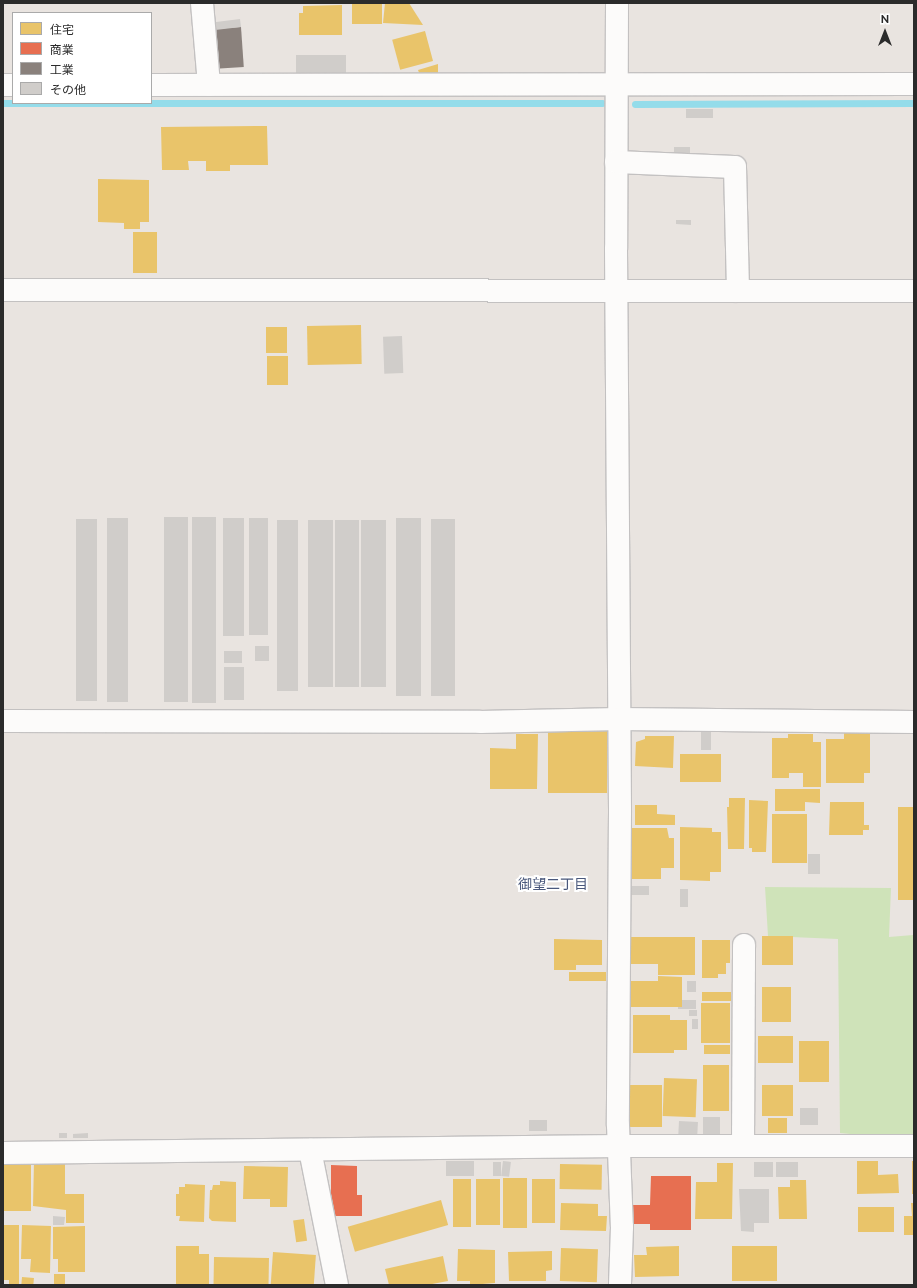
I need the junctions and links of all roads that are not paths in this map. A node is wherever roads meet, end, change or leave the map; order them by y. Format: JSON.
{"nodes":[{"id":1,"x":202,"y":3,"type":"edge"},
{"id":2,"x":617,"y":3,"type":"edge"},
{"id":3,"x":617,"y":84,"type":"junction"},
{"id":4,"x":914,"y":84,"type":"edge"},
{"id":5,"x":152,"y":85,"type":"edge"},
{"id":6,"x":209,"y":85,"type":"junction"},
{"id":7,"x":616,"y":162,"type":"junction"},
{"id":8,"x":3,"y":290,"type":"edge"},
{"id":9,"x":617,"y":290,"type":"junction"},
{"id":10,"x":738,"y":291,"type":"junction"},
{"id":11,"x":914,"y":291,"type":"edge"},
{"id":12,"x":619,"y":719,"type":"junction"},
{"id":13,"x":3,"y":721,"type":"edge"},
{"id":14,"x":914,"y":722,"type":"edge"},
{"id":15,"x":744,"y":945,"type":"dead end"},
{"id":16,"x":743,"y":1145,"type":"junction"},
{"id":17,"x":619,"y":1146,"type":"junction"},
{"id":18,"x":914,"y":1146,"type":"edge"},
{"id":19,"x":310,"y":1150,"type":"junction"},
{"id":20,"x":3,"y":1153,"type":"edge"},
{"id":21,"x":337,"y":1285,"type":"edge"},
{"id":22,"x":620,"y":1285,"type":"edge"}],
"edges":[{"from":1,"to":6,"type":"street"},
{"from":2,"to":3,"type":"street"},
{"from":3,"to":4,"type":"street"},
{"from":3,"to":6,"type":"street"},
{"from":3,"to":7,"type":"street"},
{"from":5,"to":6,"type":"street"},
{"from":7,"to":9,"type":"street"},
{"from":7,"to":10,"type":"street"},
{"from":8,"to":9,"type":"street"},
{"from":9,"to":10,"type":"street"},
{"from":9,"to":12,"type":"street"},
{"from":10,"to":11,"type":"street"},
{"from":12,"to":13,"type":"street"},
{"from":12,"to":14,"type":"street"},
{"from":12,"to":17,"type":"street"},
{"from":15,"to":16,"type":"street"},
{"from":16,"to":17,"type":"street"},
{"from":16,"to":18,"type":"street"},
{"from":17,"to":19,"type":"street"},
{"from":17,"to":22,"type":"street"},
{"from":19,"to":20,"type":"street"},
{"from":19,"to":21,"type":"street"}]}
